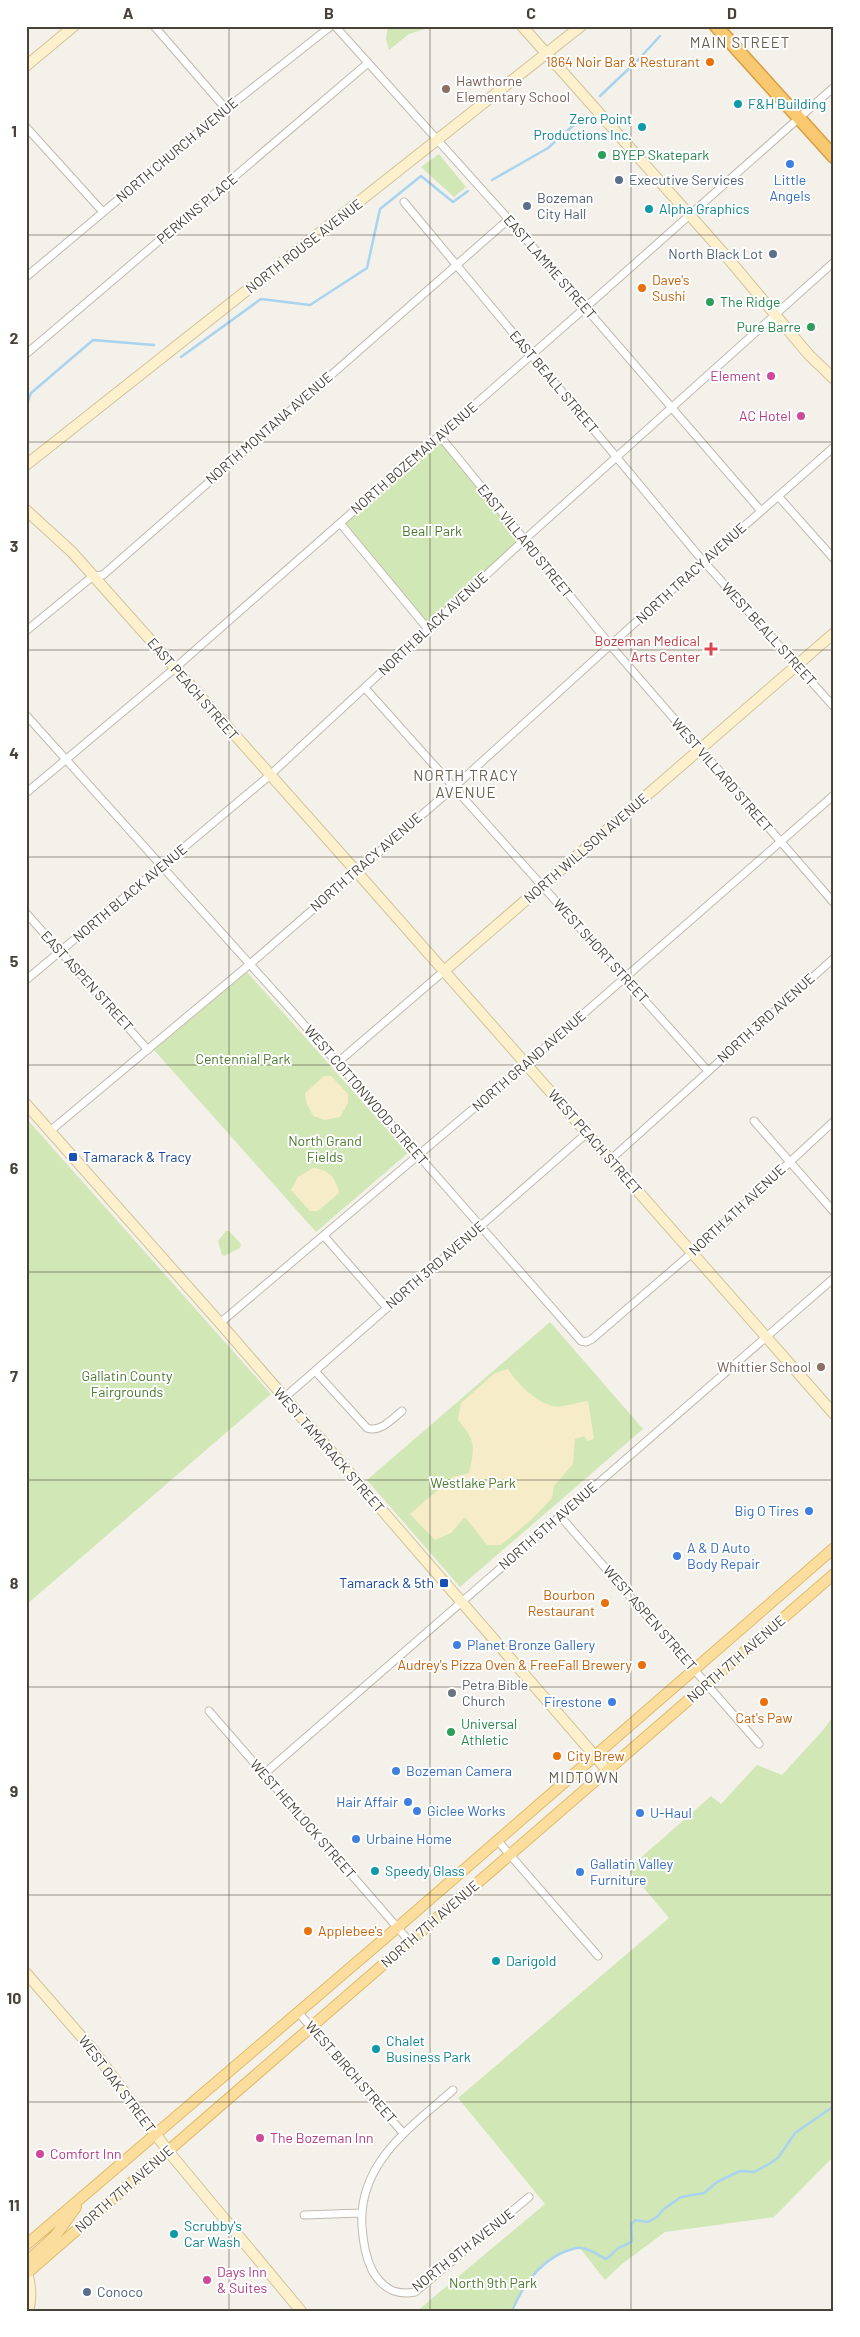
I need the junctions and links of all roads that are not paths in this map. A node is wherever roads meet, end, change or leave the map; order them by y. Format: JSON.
{"nodes":[{"id":1,"x":74,"y":26,"type":"edge"},
{"id":2,"x":154,"y":26,"type":"edge"},
{"id":3,"x":331,"y":26,"type":"edge"},
{"id":4,"x":335,"y":26,"type":"edge"},
{"id":5,"x":522,"y":26,"type":"edge"},
{"id":6,"x":581,"y":26,"type":"edge"},
{"id":7,"x":716,"y":26,"type":"edge"},
{"id":8,"x":546,"y":55,"type":"junction"},
{"id":9,"x":368,"y":63,"type":"junction"},
{"id":10,"x":26,"y":66,"type":"edge"},
{"id":11,"x":834,"y":88,"type":"edge"},
{"id":12,"x":226,"y":109,"type":"junction"},
{"id":13,"x":799,"y":118,"type":"junction"},
{"id":14,"x":26,"y":127,"type":"edge"},
{"id":15,"x":438,"y":141,"type":"junction"},
{"id":16,"x":834,"y":158,"type":"edge"},
{"id":17,"x":404,"y":202,"type":"dead end"},
{"id":18,"x":104,"y":212,"type":"junction"},
{"id":19,"x":690,"y":215,"type":"junction"},
{"id":20,"x":509,"y":219,"type":"junction"},
{"id":21,"x":834,"y":262,"type":"edge"},
{"id":22,"x":457,"y":264,"type":"junction"},
{"id":23,"x":26,"y":277,"type":"edge"},
{"id":24,"x":586,"y":307,"type":"junction"},
{"id":25,"x":776,"y":315,"type":"junction"},
{"id":26,"x":26,"y":354,"type":"edge"},
{"id":27,"x":532,"y":355,"type":"junction"},
{"id":28,"x":834,"y":379,"type":"edge"},
{"id":29,"x":673,"y":408,"type":"junction"},
{"id":30,"x":440,"y":436,"type":"junction"},
{"id":31,"x":834,"y":447,"type":"edge"},
{"id":32,"x":617,"y":457,"type":"junction"},
{"id":33,"x":26,"y":465,"type":"edge"},
{"id":34,"x":778,"y":496,"type":"junction"},
{"id":35,"x":26,"y":510,"type":"edge"},
{"id":36,"x":762,"y":511,"type":"junction"},
{"id":37,"x":340,"y":523,"type":"junction"},
{"id":38,"x":524,"y":540,"type":"junction"},
{"id":39,"x":834,"y":559,"type":"edge"},
{"id":40,"x":704,"y":562,"type":"junction"},
{"id":41,"x":93,"y":576,"type":"junction"},
{"id":42,"x":427,"y":628,"type":"junction"},
{"id":43,"x":26,"y":631,"type":"edge"},
{"id":44,"x":834,"y":633,"type":"edge"},
{"id":45,"x":611,"y":646,"type":"junction"},
{"id":46,"x":797,"y":666,"type":"junction"},
{"id":47,"x":174,"y":668,"type":"junction"},
{"id":48,"x":365,"y":688,"type":"junction"},
{"id":49,"x":834,"y":707,"type":"edge"},
{"id":50,"x":26,"y":715,"type":"edge"},
{"id":51,"x":700,"y":749,"type":"junction"},
{"id":52,"x":66,"y":760,"type":"junction"},
{"id":53,"x":269,"y":776,"type":"junction"},
{"id":54,"x":454,"y":787,"type":"junction"},
{"id":55,"x":26,"y":793,"type":"edge"},
{"id":56,"x":834,"y":795,"type":"edge"},
{"id":57,"x":780,"y":842,"type":"junction"},
{"id":58,"x":162,"y":867,"type":"junction"},
{"id":59,"x":356,"y":871,"type":"junction"},
{"id":60,"x":542,"y":886,"type":"junction"},
{"id":61,"x":834,"y":903,"type":"edge"},
{"id":62,"x":26,"y":913,"type":"edge"},
{"id":63,"x":61,"y":951,"type":"junction"},
{"id":64,"x":834,"y":958,"type":"edge"},
{"id":65,"x":250,"y":964,"type":"junction"},
{"id":66,"x":444,"y":971,"type":"junction"},
{"id":67,"x":625,"y":979,"type":"junction"},
{"id":68,"x":26,"y":980,"type":"edge"},
{"id":69,"x":148,"y":1050,"type":"junction"},
{"id":70,"x":337,"y":1062,"type":"junction"},
{"id":71,"x":526,"y":1064,"type":"junction"},
{"id":72,"x":708,"y":1071,"type":"junction"},
{"id":73,"x":26,"y":1104,"type":"edge"},
{"id":74,"x":754,"y":1121,"type":"dead end"},
{"id":75,"x":834,"y":1121,"type":"edge"},
{"id":76,"x":50,"y":1131,"type":"junction"},
{"id":77,"x":587,"y":1134,"type":"junction"},
{"id":78,"x":420,"y":1156,"type":"junction"},
{"id":79,"x":610,"y":1160,"type":"junction"},
{"id":80,"x":789,"y":1162,"type":"junction"},
{"id":81,"x":834,"y":1212,"type":"edge"},
{"id":82,"x":481,"y":1225,"type":"junction"},
{"id":83,"x":324,"y":1236,"type":"junction"},
{"id":84,"x":692,"y":1253,"type":"junction"},
{"id":85,"x":834,"y":1278,"type":"edge"},
{"id":86,"x":640,"y":1298,"type":"joint"},
{"id":87,"x":387,"y":1308,"type":"junction"},
{"id":88,"x":220,"y":1323,"type":"junction"},
{"id":89,"x":766,"y":1338,"type":"junction"},
{"id":90,"x":315,"y":1371,"type":"junction"},
{"id":91,"x":284,"y":1398,"type":"junction"},
{"id":92,"x":402,"y":1411,"type":"dead end"},
{"id":93,"x":834,"y":1414,"type":"edge"},
{"id":94,"x":560,"y":1516,"type":"junction"},
{"id":95,"x":834,"y":1548,"type":"edge"},
{"id":96,"x":834,"y":1574,"type":"edge"},
{"id":97,"x":460,"y":1602,"type":"junction"},
{"id":98,"x":694,"y":1668,"type":"junction"},
{"id":99,"x":707,"y":1684,"type":"junction"},
{"id":100,"x":209,"y":1711,"type":"dead end"},
{"id":101,"x":759,"y":1744,"type":"dead end"},
{"id":102,"x":594,"y":1755,"type":"junction"},
{"id":103,"x":607,"y":1770,"type":"junction"},
{"id":104,"x":264,"y":1774,"type":"junction"},
{"id":105,"x":497,"y":1840,"type":"junction"},
{"id":106,"x":510,"y":1855,"type":"junction"},
{"id":107,"x":398,"y":1928,"type":"junction"},
{"id":108,"x":410,"y":1942,"type":"junction"},
{"id":109,"x":598,"y":1956,"type":"dead end"},
{"id":110,"x":26,"y":1973,"type":"edge"},
{"id":111,"x":298,"y":2012,"type":"junction"},
{"id":112,"x":312,"y":2028,"type":"junction"},
{"id":113,"x":454,"y":2090,"type":"dead end"},
{"id":114,"x":403,"y":2133,"type":"junction"},
{"id":115,"x":155,"y":2134,"type":"junction"},
{"id":116,"x":168,"y":2151,"type":"junction"},
{"id":117,"x":85,"y":2194,"type":"junction"},
{"id":118,"x":530,"y":2197,"type":"dead end"},
{"id":119,"x":361,"y":2213,"type":"junction"},
{"id":120,"x":304,"y":2216,"type":"dead end"},
{"id":121,"x":26,"y":2245,"type":"edge"},
{"id":122,"x":27,"y":2273,"type":"edge"},
{"id":123,"x":28,"y":2311,"type":"edge"},
{"id":124,"x":302,"y":2311,"type":"edge"}],
"edges":[{"from":1,"to":10,"type":"main road"},
{"from":2,"to":12,"type":"street"},
{"from":3,"to":12,"type":"street","name":"NORTH CHURCH AVENUE"},
{"from":4,"to":9,"type":"street","name":"EAST LAMME STREET"},
{"from":5,"to":8,"type":"main road"},
{"from":6,"to":8,"type":"main road","name":"NORTH ROUSE AVENUE"},
{"from":7,"to":13,"type":"highway"},
{"from":8,"to":15,"type":"main road","name":"NORTH ROUSE AVENUE"},
{"from":8,"to":19,"type":"main road"},
{"from":9,"to":15,"type":"street","name":"EAST LAMME STREET"},
{"from":9,"to":26,"type":"street","name":"PERKINS PLACE"},
{"from":11,"to":13,"type":"street","name":"NORTH BOZEMAN AVENUE"},
{"from":12,"to":18,"type":"street","name":"NORTH CHURCH AVENUE"},
{"from":13,"to":16,"type":"highway"},
{"from":13,"to":19,"type":"street","name":"NORTH BOZEMAN AVENUE"},
{"from":14,"to":18,"type":"street"},
{"from":15,"to":20,"type":"street","name":"EAST LAMME STREET"},
{"from":15,"to":33,"type":"main road","name":"NORTH ROUSE AVENUE"},
{"from":17,"to":22,"type":"street","name":"EAST BEALL STREET"},
{"from":18,"to":23,"type":"street","name":"NORTH CHURCH AVENUE"},
{"from":19,"to":24,"type":"street","name":"NORTH BOZEMAN AVENUE"},
{"from":19,"to":25,"type":"main road"},
{"from":20,"to":22,"type":"street","name":"NORTH MONTANA AVENUE"},
{"from":20,"to":24,"type":"street","name":"EAST LAMME STREET"},
{"from":21,"to":25,"type":"street","name":"NORTH BLACK AVENUE"},
{"from":22,"to":27,"type":"street","name":"EAST BEALL STREET"},
{"from":22,"to":41,"type":"street","name":"NORTH MONTANA AVENUE"},
{"from":24,"to":27,"type":"street","name":"NORTH BOZEMAN AVENUE"},
{"from":24,"to":29,"type":"street","name":"EAST LAMME STREET"},
{"from":25,"to":28,"type":"main road"},
{"from":25,"to":29,"type":"street","name":"NORTH BLACK AVENUE"},
{"from":27,"to":30,"type":"street","name":"NORTH BOZEMAN AVENUE"},
{"from":27,"to":32,"type":"street","name":"EAST BEALL STREET"},
{"from":29,"to":32,"type":"street","name":"NORTH BLACK AVENUE"},
{"from":29,"to":36,"type":"street","name":"EAST LAMME STREET"},
{"from":30,"to":37,"type":"street","name":"NORTH BOZEMAN AVENUE"},
{"from":30,"to":38,"type":"street","name":"EAST VILLARD STREET"},
{"from":31,"to":34,"type":"street","name":"NORTH TRACY AVENUE"},
{"from":32,"to":38,"type":"street","name":"NORTH BLACK AVENUE"},
{"from":32,"to":40,"type":"street","name":"EAST BEALL STREET"},
{"from":34,"to":36,"type":"street","name":"NORTH TRACY AVENUE"},
{"from":34,"to":39,"type":"street"},
{"from":35,"to":41,"type":"main road","name":"EAST PEACH STREET"},
{"from":36,"to":40,"type":"street","name":"NORTH TRACY AVENUE"},
{"from":37,"to":42,"type":"street"},
{"from":37,"to":47,"type":"street","name":"NORTH BOZEMAN AVENUE"},
{"from":38,"to":42,"type":"street","name":"NORTH BLACK AVENUE"},
{"from":38,"to":45,"type":"street","name":"EAST VILLARD STREET"},
{"from":40,"to":45,"type":"street","name":"NORTH TRACY AVENUE"},
{"from":40,"to":46,"type":"street","name":"WEST BEALL STREET"},
{"from":41,"to":43,"type":"street","name":"NORTH MONTANA AVENUE"},
{"from":41,"to":47,"type":"main road","name":"EAST PEACH STREET"},
{"from":42,"to":48,"type":"street","name":"NORTH BLACK AVENUE"},
{"from":44,"to":46,"type":"main road","name":"NORTH WILLSON AVENUE"},
{"from":45,"to":51,"type":"street","name":"WEST VILLARD STREET"},
{"from":45,"to":54,"type":"street","name":"NORTH TRACY AVENUE"},
{"from":46,"to":49,"type":"street","name":"WEST BEALL STREET"},
{"from":46,"to":51,"type":"main road","name":"NORTH WILLSON AVENUE"},
{"from":47,"to":52,"type":"street","name":"NORTH BOZEMAN AVENUE"},
{"from":47,"to":53,"type":"main road","name":"EAST PEACH STREET"},
{"from":48,"to":53,"type":"street","name":"NORTH BLACK AVENUE"},
{"from":48,"to":54,"type":"street","name":"WEST SHORT STREET"},
{"from":50,"to":52,"type":"street","name":"WEST COTTONWOOD STREET"},
{"from":51,"to":57,"type":"street","name":"WEST VILLARD STREET"},
{"from":51,"to":60,"type":"main road","name":"NORTH WILLSON AVENUE"},
{"from":52,"to":55,"type":"street","name":"NORTH BOZEMAN AVENUE"},
{"from":52,"to":58,"type":"street","name":"WEST COTTONWOOD STREET"},
{"from":53,"to":58,"type":"street","name":"NORTH BLACK AVENUE"},
{"from":53,"to":59,"type":"main road","name":"EAST PEACH STREET"},
{"from":54,"to":59,"type":"street","name":"NORTH TRACY AVENUE"},
{"from":54,"to":60,"type":"street","name":"WEST SHORT STREET"},
{"from":56,"to":57,"type":"street","name":"NORTH GRAND AVENUE"},
{"from":57,"to":61,"type":"street","name":"WEST VILLARD STREET"},
{"from":57,"to":67,"type":"street","name":"NORTH GRAND AVENUE"},
{"from":58,"to":63,"type":"street","name":"NORTH BLACK AVENUE"},
{"from":58,"to":65,"type":"street","name":"WEST COTTONWOOD STREET"},
{"from":59,"to":65,"type":"street","name":"NORTH TRACY AVENUE"},
{"from":59,"to":66,"type":"main road","name":"WEST PEACH STREET"},
{"from":60,"to":66,"type":"main road","name":"NORTH WILLSON AVENUE"},
{"from":60,"to":67,"type":"street","name":"WEST SHORT STREET"},
{"from":62,"to":63,"type":"street","name":"EAST ASPEN STREET"},
{"from":63,"to":68,"type":"street","name":"NORTH BLACK AVENUE"},
{"from":63,"to":69,"type":"street","name":"EAST ASPEN STREET"},
{"from":64,"to":72,"type":"street","name":"NORTH 3RD AVENUE"},
{"from":65,"to":69,"type":"street","name":"NORTH TRACY AVENUE"},
{"from":65,"to":70,"type":"street","name":"WEST COTTONWOOD STREET"},
{"from":66,"to":70,"type":"street","name":"NORTH WILLSON AVENUE"},
{"from":66,"to":71,"type":"main road","name":"WEST PEACH STREET"},
{"from":67,"to":71,"type":"street","name":"NORTH GRAND AVENUE"},
{"from":67,"to":72,"type":"street","name":"WEST SHORT STREET"},
{"from":69,"to":76,"type":"street","name":"NORTH TRACY AVENUE"},
{"from":70,"to":78,"type":"street","name":"WEST COTTONWOOD STREET"},
{"from":71,"to":77,"type":"main road","name":"WEST PEACH STREET"},
{"from":71,"to":78,"type":"street","name":"NORTH GRAND AVENUE"},
{"from":72,"to":79,"type":"street","name":"NORTH 3RD AVENUE"},
{"from":73,"to":76,"type":"main road","name":"WEST TAMARACK STREET"},
{"from":74,"to":80,"type":"street"},
{"from":75,"to":80,"type":"street","name":"NORTH 4TH AVENUE"},
{"from":76,"to":88,"type":"main road","name":"WEST TAMARACK STREET"},
{"from":77,"to":79,"type":"main road","name":"WEST PEACH STREET"},
{"from":77,"to":82,"type":"street","name":"NORTH 3RD AVENUE"},
{"from":78,"to":82,"type":"street","name":"WEST COTTONWOOD STREET"},
{"from":78,"to":83,"type":"street","name":"NORTH GRAND AVENUE"},
{"from":79,"to":84,"type":"main road","name":"WEST PEACH STREET"},
{"from":80,"to":81,"type":"street"},
{"from":80,"to":84,"type":"street","name":"NORTH 4TH AVENUE"},
{"from":82,"to":86,"type":"street","name":"WEST COTTONWOOD STREET"},
{"from":82,"to":87,"type":"street","name":"NORTH 3RD AVENUE"},
{"from":83,"to":87,"type":"street"},
{"from":83,"to":88,"type":"street","name":"NORTH GRAND AVENUE"},
{"from":84,"to":86,"type":"street","name":"NORTH 4TH AVENUE"},
{"from":84,"to":89,"type":"main road","name":"WEST PEACH STREET"},
{"from":85,"to":89,"type":"street","name":"NORTH 5TH AVENUE"},
{"from":87,"to":90,"type":"street","name":"NORTH 3RD AVENUE"},
{"from":88,"to":91,"type":"main road","name":"WEST TAMARACK STREET"},
{"from":89,"to":93,"type":"main road","name":"WEST PEACH STREET"},
{"from":89,"to":94,"type":"street","name":"NORTH 5TH AVENUE"},
{"from":90,"to":91,"type":"street","name":"NORTH 3RD AVENUE"},
{"from":90,"to":92,"type":"street"},
{"from":91,"to":97,"type":"main road","name":"WEST TAMARACK STREET"},
{"from":94,"to":97,"type":"street","name":"NORTH 5TH AVENUE"},
{"from":94,"to":98,"type":"street","name":"WEST ASPEN STREET"},
{"from":95,"to":98,"type":"main road","name":"NORTH 7TH AVENUE"},
{"from":96,"to":99,"type":"main road","name":"NORTH 7TH AVENUE"},
{"from":97,"to":102,"type":"main road","name":"WEST TAMARACK STREET"},
{"from":97,"to":104,"type":"street","name":"NORTH 5TH AVENUE"},
{"from":98,"to":99,"type":"street","name":"WEST ASPEN STREET"},
{"from":98,"to":102,"type":"main road","name":"NORTH 7TH AVENUE"},
{"from":99,"to":101,"type":"street","name":"WEST ASPEN STREET"},
{"from":99,"to":103,"type":"main road","name":"NORTH 7TH AVENUE"},
{"from":100,"to":104,"type":"street","name":"WEST HEMLOCK STREET"},
{"from":102,"to":103,"type":"main road","name":"WEST TAMARACK STREET"},
{"from":102,"to":105,"type":"main road","name":"NORTH 7TH AVENUE"},
{"from":103,"to":106,"type":"main road","name":"NORTH 7TH AVENUE"},
{"from":104,"to":107,"type":"street","name":"WEST HEMLOCK STREET"},
{"from":105,"to":106,"type":"street"},
{"from":105,"to":107,"type":"main road","name":"NORTH 7TH AVENUE"},
{"from":106,"to":108,"type":"main road","name":"NORTH 7TH AVENUE"},
{"from":106,"to":109,"type":"street"},
{"from":107,"to":108,"type":"street","name":"WEST HEMLOCK STREET"},
{"from":107,"to":111,"type":"main road","name":"NORTH 7TH AVENUE"},
{"from":108,"to":112,"type":"main road","name":"NORTH 7TH AVENUE"},
{"from":110,"to":115,"type":"main road","name":"WEST OAK STREET"},
{"from":111,"to":112,"type":"street","name":"WEST BIRCH STREET"},
{"from":111,"to":115,"type":"main road","name":"NORTH 7TH AVENUE"},
{"from":112,"to":114,"type":"street","name":"WEST BIRCH STREET"},
{"from":112,"to":116,"type":"main road","name":"NORTH 7TH AVENUE"},
{"from":113,"to":114,"type":"street","name":"NORTH 9TH AVENUE"},
{"from":114,"to":119,"type":"street","name":"NORTH 9TH AVENUE"},
{"from":115,"to":116,"type":"main road","name":"WEST OAK STREET"},
{"from":115,"to":117,"type":"main road","name":"NORTH 7TH AVENUE"},
{"from":116,"to":122,"type":"main road","name":"NORTH 7TH AVENUE"},
{"from":116,"to":124,"type":"main road","name":"WEST OAK STREET"},
{"from":117,"to":121,"type":"main road","name":"NORTH 7TH AVENUE"},
{"from":117,"to":122,"type":"main road"},
{"from":118,"to":119,"type":"street","name":"NORTH 9TH AVENUE"},
{"from":119,"to":120,"type":"street"},
{"from":122,"to":123,"type":"main road"}]}
